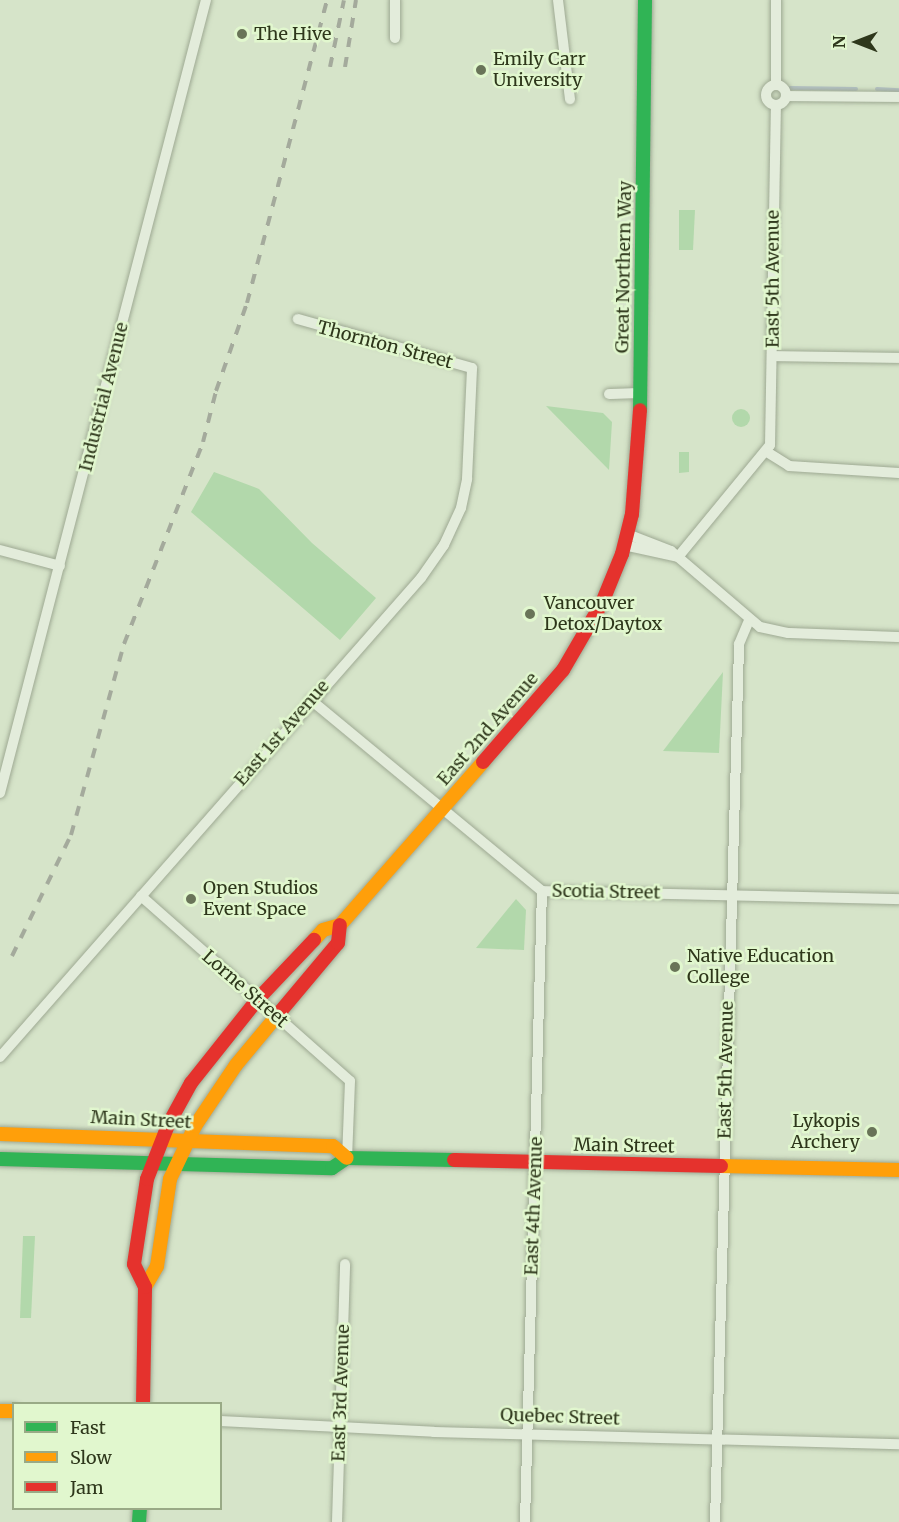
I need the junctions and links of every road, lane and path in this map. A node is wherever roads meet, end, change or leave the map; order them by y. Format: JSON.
{"nodes":[{"id":1,"x":206,"y":0,"type":"edge"},
{"id":2,"x":395,"y":0,"type":"edge"},
{"id":3,"x":558,"y":0,"type":"edge"},
{"id":4,"x":645,"y":0,"type":"edge"},
{"id":5,"x":776,"y":0,"type":"edge"},
{"id":6,"x":394,"y":38,"type":"dead end"},
{"id":7,"x":776,"y":85,"type":"junction"},
{"id":8,"x":786,"y":96,"type":"junction"},
{"id":9,"x":899,"y":97,"type":"edge"},
{"id":10,"x":570,"y":99,"type":"dead end"},
{"id":11,"x":776,"y":105,"type":"junction"},
{"id":12,"x":298,"y":319,"type":"dead end"},
{"id":13,"x":772,"y":356,"type":"junction"},
{"id":14,"x":899,"y":358,"type":"edge"},
{"id":15,"x":472,"y":368,"type":"joint"},
{"id":16,"x":641,"y":393,"type":"junction"},
{"id":17,"x":609,"y":394,"type":"dead end"},
{"id":18,"x":767,"y":452,"type":"junction"},
{"id":19,"x":899,"y":473,"type":"edge"},
{"id":20,"x":626,"y":540,"type":"junction"},
{"id":21,"x":0,"y":550,"type":"edge"},
{"id":22,"x":678,"y":557,"type":"junction"},
{"id":23,"x":60,"y":566,"type":"junction"},
{"id":24,"x":749,"y":621,"type":"junction"},
{"id":25,"x":899,"y":637,"type":"edge"},
{"id":26,"x":311,"y":700,"type":"junction"},
{"id":27,"x":0,"y":793,"type":"edge"},
{"id":28,"x":441,"y":810,"type":"junction"},
{"id":29,"x":542,"y":891,"type":"junction"},
{"id":30,"x":731,"y":895,"type":"junction"},
{"id":31,"x":141,"y":896,"type":"junction"},
{"id":32,"x":899,"y":899,"type":"edge"},
{"id":33,"x":340,"y":925,"type":"junction"},
{"id":34,"x":257,"y":1000,"type":"junction"},
{"id":35,"x":277,"y":1017,"type":"junction"},
{"id":36,"x":0,"y":1057,"type":"edge"},
{"id":37,"x":0,"y":1134,"type":"edge"},
{"id":38,"x":163,"y":1139,"type":"junction"},
{"id":39,"x":188,"y":1140,"type":"junction"},
{"id":40,"x":348,"y":1158,"type":"junction"},
{"id":41,"x":0,"y":1159,"type":"edge"},
{"id":42,"x":153,"y":1162,"type":"junction"},
{"id":43,"x":535,"y":1162,"type":"junction"},
{"id":44,"x":177,"y":1164,"type":"junction"},
{"id":45,"x":723,"y":1166,"type":"junction"},
{"id":46,"x":899,"y":1170,"type":"edge"},
{"id":47,"x":345,"y":1264,"type":"dead end"},
{"id":48,"x":145,"y":1287,"type":"junction"},
{"id":49,"x":143,"y":1402,"type":"edge"},
{"id":50,"x":222,"y":1420,"type":"edge"},
{"id":51,"x":340,"y":1429,"type":"junction"},
{"id":52,"x":527,"y":1434,"type":"junction"},
{"id":53,"x":717,"y":1439,"type":"junction"},
{"id":54,"x":899,"y":1444,"type":"edge"},
{"id":55,"x":337,"y":1522,"type":"edge"},
{"id":56,"x":525,"y":1522,"type":"edge"},
{"id":57,"x":715,"y":1522,"type":"edge"}],
"edges":[{"from":1,"to":23,"type":"street","name":"Industrial Avenue"},
{"from":2,"to":6,"type":"street"},
{"from":3,"to":10,"type":"street"},
{"from":4,"to":16,"type":"main road","name":"Great Northern Way"},
{"from":5,"to":7,"type":"street"},
{"from":7,"to":8,"type":"street"},
{"from":7,"to":11,"type":"street"},
{"from":8,"to":9,"type":"street"},
{"from":8,"to":11,"type":"street"},
{"from":11,"to":13,"type":"street","name":"East 5th Avenue"},
{"from":12,"to":15,"type":"street","name":"Thornton Street"},
{"from":13,"to":14,"type":"street"},
{"from":13,"to":18,"type":"street","name":"East 5th Avenue"},
{"from":15,"to":26,"type":"street","name":"East 1st Avenue"},
{"from":16,"to":17,"type":"street"},
{"from":16,"to":20,"type":"main road","name":"Great Northern Way"},
{"from":18,"to":19,"type":"street"},
{"from":18,"to":22,"type":"street"},
{"from":20,"to":22,"type":"street"},
{"from":20,"to":28,"type":"main road","name":"East 2nd Avenue"},
{"from":21,"to":23,"type":"street"},
{"from":22,"to":24,"type":"street"},
{"from":23,"to":27,"type":"street","name":"Industrial Avenue"},
{"from":24,"to":25,"type":"street"},
{"from":24,"to":30,"type":"street","name":"East 5th Avenue"},
{"from":26,"to":28,"type":"street","name":"Scotia Street"},
{"from":26,"to":31,"type":"street","name":"East 1st Avenue"},
{"from":28,"to":29,"type":"street","name":"Scotia Street"},
{"from":28,"to":33,"type":"main road","name":"East 2nd Avenue"},
{"from":29,"to":30,"type":"street","name":"Scotia Street"},
{"from":29,"to":43,"type":"street","name":"East 4th Avenue"},
{"from":30,"to":32,"type":"street","name":"Scotia Street"},
{"from":30,"to":45,"type":"street","name":"East 5th Avenue"},
{"from":31,"to":34,"type":"street","name":"Lorne Street"},
{"from":31,"to":36,"type":"street","name":"East 1st Avenue"},
{"from":33,"to":34,"type":"main road","name":"East 2nd Avenue"},
{"from":33,"to":35,"type":"main road","name":"East 2nd Avenue"},
{"from":34,"to":35,"type":"street","name":"Lorne Street"},
{"from":34,"to":38,"type":"main road","name":"East 2nd Avenue"},
{"from":35,"to":39,"type":"main road","name":"East 2nd Avenue"},
{"from":35,"to":40,"type":"street","name":"Lorne Street"},
{"from":37,"to":38,"type":"main road","name":"Main Street"},
{"from":38,"to":39,"type":"main road","name":"Main Street"},
{"from":38,"to":42,"type":"main road","name":"East 2nd Avenue"},
{"from":39,"to":40,"type":"main road","name":"Main Street"},
{"from":39,"to":44,"type":"main road","name":"East 2nd Avenue"},
{"from":40,"to":43,"type":"main road","name":"Main Street"},
{"from":40,"to":44,"type":"main road","name":"Main Street"},
{"from":41,"to":42,"type":"main road","name":"Main Street"},
{"from":42,"to":44,"type":"main road","name":"Main Street"},
{"from":42,"to":48,"type":"main road","name":"East 2nd Avenue"},
{"from":43,"to":45,"type":"main road","name":"Main Street"},
{"from":43,"to":52,"type":"street","name":"East 4th Avenue"},
{"from":44,"to":48,"type":"main road","name":"East 2nd Avenue"},
{"from":45,"to":46,"type":"main road","name":"Main Street"},
{"from":45,"to":53,"type":"street","name":"East 5th Avenue"},
{"from":47,"to":51,"type":"street","name":"East 3rd Avenue"},
{"from":48,"to":49,"type":"main road","name":"East 2nd Avenue"},
{"from":50,"to":51,"type":"street","name":"Quebec Street"},
{"from":51,"to":52,"type":"street","name":"Quebec Street"},
{"from":51,"to":55,"type":"street","name":"East 3rd Avenue"},
{"from":52,"to":53,"type":"street","name":"Quebec Street"},
{"from":52,"to":56,"type":"street","name":"East 4th Avenue"},
{"from":53,"to":54,"type":"street","name":"Quebec Street"},
{"from":53,"to":57,"type":"street","name":"East 5th Avenue"}]}
